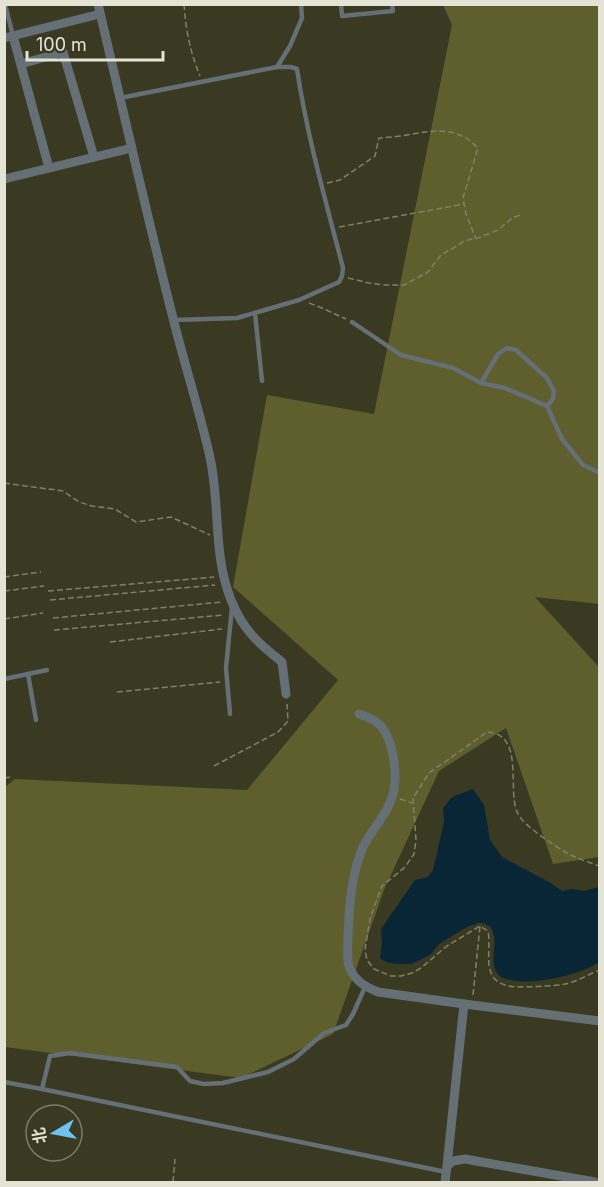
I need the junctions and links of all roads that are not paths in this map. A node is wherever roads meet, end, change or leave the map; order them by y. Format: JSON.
{"nodes":[{"id":1,"x":5,"y":4,"type":"edge"},
{"id":2,"x":301,"y":4,"type":"edge"},
{"id":3,"x":341,"y":4,"type":"edge"},
{"id":4,"x":392,"y":4,"type":"edge"},
{"id":5,"x":99,"y":9,"type":"edge"},
{"id":6,"x":9,"y":37,"type":"edge"},
{"id":7,"x":21,"y":64,"type":"junction"},
{"id":8,"x":278,"y":67,"type":"junction"},
{"id":9,"x":120,"y":98,"type":"junction"},
{"id":10,"x":132,"y":148,"type":"junction"},
{"id":11,"x":94,"y":157,"type":"junction"},
{"id":12,"x":49,"y":168,"type":"junction"},
{"id":13,"x":4,"y":179,"type":"edge"},
{"id":14,"x":255,"y":312,"type":"junction"},
{"id":15,"x":174,"y":321,"type":"junction"},
{"id":16,"x":352,"y":322,"type":"road end"},
{"id":17,"x":262,"y":381,"type":"dead end"},
{"id":18,"x":481,"y":383,"type":"junction"},
{"id":19,"x":547,"y":406,"type":"junction"},
{"id":20,"x":600,"y":473,"type":"edge"},
{"id":21,"x":231,"y":599,"type":"junction"},
{"id":22,"x":47,"y":670,"type":"dead end"},
{"id":23,"x":28,"y":674,"type":"junction"},
{"id":24,"x":4,"y":678,"type":"edge"},
{"id":25,"x":286,"y":694,"type":"road end"},
{"id":26,"x":230,"y":714,"type":"dead end"},
{"id":27,"x":359,"y":714,"type":"dead end"},
{"id":28,"x":36,"y":720,"type":"dead end"},
{"id":29,"x":365,"y":987,"type":"junction"},
{"id":30,"x":468,"y":1005,"type":"junction"},
{"id":31,"x":600,"y":1021,"type":"edge"},
{"id":32,"x":4,"y":1082,"type":"edge"},
{"id":33,"x":42,"y":1089,"type":"junction"},
{"id":34,"x":446,"y":1169,"type":"junction"},
{"id":35,"x":445,"y":1182,"type":"edge"},
{"id":36,"x":595,"y":1182,"type":"edge"}],
"edges":[{"from":1,"to":6,"type":"lane"},
{"from":2,"to":8,"type":"lane"},
{"from":3,"to":4,"type":"lane"},
{"from":5,"to":6,"type":"street"},
{"from":5,"to":9,"type":"street"},
{"from":6,"to":7,"type":"street"},
{"from":7,"to":11,"type":"street"},
{"from":7,"to":12,"type":"street"},
{"from":8,"to":9,"type":"lane"},
{"from":8,"to":14,"type":"lane"},
{"from":9,"to":10,"type":"street"},
{"from":10,"to":11,"type":"street"},
{"from":10,"to":15,"type":"street"},
{"from":11,"to":12,"type":"street"},
{"from":12,"to":13,"type":"street"},
{"from":14,"to":15,"type":"lane"},
{"from":14,"to":17,"type":"lane"},
{"from":15,"to":21,"type":"street"},
{"from":16,"to":18,"type":"lane"},
{"from":18,"to":19,"type":"lane"},
{"from":18,"to":19,"type":"lane"},
{"from":19,"to":20,"type":"lane"},
{"from":21,"to":25,"type":"street"},
{"from":21,"to":26,"type":"lane"},
{"from":22,"to":23,"type":"lane"},
{"from":23,"to":24,"type":"lane"},
{"from":23,"to":28,"type":"lane"},
{"from":27,"to":29,"type":"street"},
{"from":29,"to":30,"type":"street"},
{"from":29,"to":33,"type":"lane"},
{"from":30,"to":31,"type":"street"},
{"from":30,"to":34,"type":"street"},
{"from":32,"to":33,"type":"lane"},
{"from":33,"to":34,"type":"lane"},
{"from":34,"to":35,"type":"street"},
{"from":34,"to":36,"type":"street"}]}
